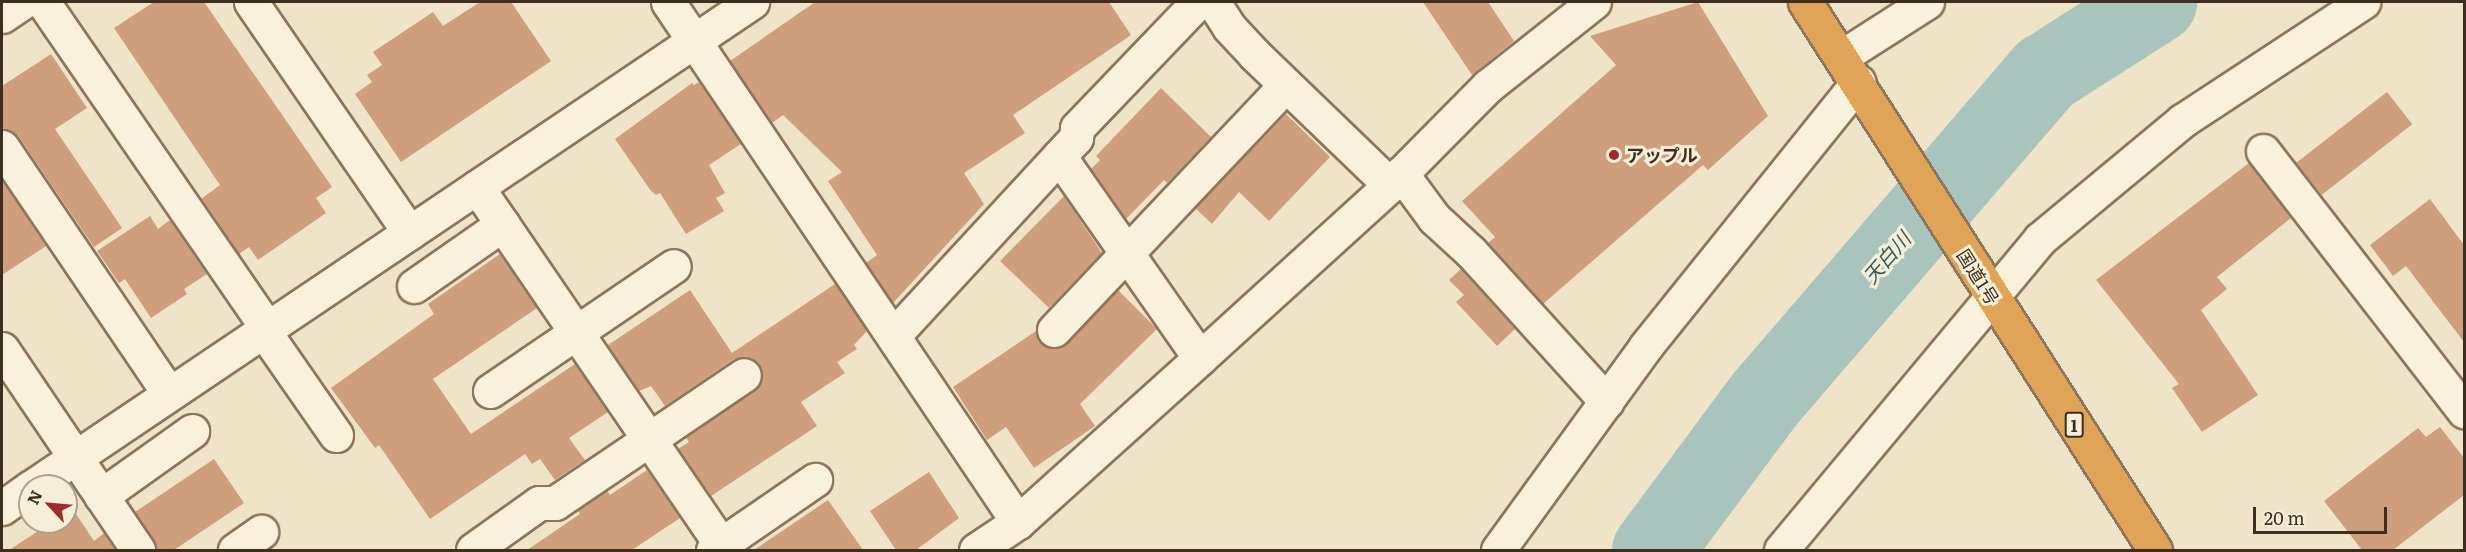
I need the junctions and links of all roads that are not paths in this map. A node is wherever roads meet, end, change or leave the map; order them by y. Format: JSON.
{"nodes":[{"id":1,"x":23,"y":2,"type":"edge"},
{"id":2,"x":43,"y":2,"type":"edge"},
{"id":3,"x":251,"y":2,"type":"edge"},
{"id":4,"x":668,"y":2,"type":"edge"},
{"id":5,"x":752,"y":2,"type":"edge"},
{"id":6,"x":1198,"y":2,"type":"edge"},
{"id":7,"x":1213,"y":2,"type":"edge"},
{"id":8,"x":1594,"y":2,"type":"edge"},
{"id":9,"x":1805,"y":2,"type":"edge"},
{"id":10,"x":1927,"y":2,"type":"edge"},
{"id":11,"x":2363,"y":2,"type":"edge"},
{"id":12,"x":2,"y":16,"type":"edge"},
{"id":13,"x":694,"y":40,"type":"junction"},
{"id":14,"x":1850,"y":70,"type":"junction"},
{"id":15,"x":1286,"y":85,"type":"junction"},
{"id":16,"x":2,"y":147,"type":"edge"},
{"id":17,"x":2264,"y":151,"type":"dead end"},
{"id":18,"x":1059,"y":156,"type":"junction"},
{"id":19,"x":1395,"y":179,"type":"junction"},
{"id":20,"x":477,"y":187,"type":"junction"},
{"id":21,"x":502,"y":224,"type":"junction"},
{"id":22,"x":410,"y":233,"type":"junction"},
{"id":23,"x":1127,"y":253,"type":"junction"},
{"id":24,"x":674,"y":266,"type":"dead end"},
{"id":25,"x":414,"y":286,"type":"dead end"},
{"id":26,"x":1992,"y":300,"type":"junction"},
{"id":27,"x":265,"y":329,"type":"junction"},
{"id":28,"x":1054,"y":330,"type":"dead end"},
{"id":29,"x":577,"y":331,"type":"junction"},
{"id":30,"x":893,"y":336,"type":"junction"},
{"id":31,"x":2,"y":349,"type":"edge"},
{"id":32,"x":1200,"y":358,"type":"junction"},
{"id":33,"x":744,"y":375,"type":"dead end"},
{"id":34,"x":490,"y":391,"type":"dead end"},
{"id":35,"x":169,"y":394,"type":"junction"},
{"id":36,"x":1607,"y":402,"type":"junction"},
{"id":37,"x":2464,"y":411,"type":"edge"},
{"id":38,"x":192,"y":431,"type":"dead end"},
{"id":39,"x":336,"y":435,"type":"dead end"},
{"id":40,"x":650,"y":438,"type":"junction"},
{"id":41,"x":75,"y":458,"type":"junction"},
{"id":42,"x":51,"y":474,"type":"edge"},
{"id":43,"x":815,"y":480,"type":"dead end"},
{"id":44,"x":101,"y":496,"type":"junction"},
{"id":45,"x":18,"y":497,"type":"edge"},
{"id":46,"x":2,"y":508,"type":"edge"},
{"id":47,"x":261,"y":532,"type":"dead end"},
{"id":48,"x":1017,"y":534,"type":"edge"},
{"id":49,"x":720,"y":549,"type":"edge"},
{"id":50,"x":138,"y":550,"type":"edge"},
{"id":51,"x":235,"y":550,"type":"edge"},
{"id":52,"x":473,"y":550,"type":"edge"},
{"id":53,"x":976,"y":550,"type":"edge"},
{"id":54,"x":1498,"y":550,"type":"edge"},
{"id":55,"x":1781,"y":550,"type":"edge"},
{"id":56,"x":2155,"y":550,"type":"edge"}],
"edges":[{"from":1,"to":12,"type":"street"},
{"from":2,"to":27,"type":"street"},
{"from":3,"to":22,"type":"street"},
{"from":4,"to":13,"type":"street"},
{"from":5,"to":13,"type":"street"},
{"from":6,"to":18,"type":"street"},
{"from":7,"to":15,"type":"street"},
{"from":8,"to":19,"type":"street"},
{"from":9,"to":14,"type":"highway","name":"国道1号","number":"1"},
{"from":10,"to":14,"type":"street"},
{"from":11,"to":26,"type":"street"},
{"from":13,"to":20,"type":"street"},
{"from":13,"to":30,"type":"street"},
{"from":14,"to":26,"type":"highway","name":"国道1号","number":"1"},
{"from":14,"to":36,"type":"street"},
{"from":15,"to":19,"type":"street"},
{"from":15,"to":23,"type":"street"},
{"from":16,"to":35,"type":"street"},
{"from":17,"to":37,"type":"street"},
{"from":18,"to":23,"type":"street"},
{"from":18,"to":30,"type":"street"},
{"from":19,"to":32,"type":"street"},
{"from":19,"to":36,"type":"street"},
{"from":20,"to":21,"type":"street"},
{"from":20,"to":22,"type":"street"},
{"from":21,"to":25,"type":"street"},
{"from":21,"to":29,"type":"street"},
{"from":22,"to":27,"type":"street"},
{"from":23,"to":28,"type":"street"},
{"from":23,"to":32,"type":"street"},
{"from":24,"to":29,"type":"street"},
{"from":26,"to":55,"type":"street"},
{"from":26,"to":56,"type":"highway","name":"国道1号","number":"1"},
{"from":27,"to":35,"type":"street"},
{"from":27,"to":39,"type":"street"},
{"from":29,"to":34,"type":"street"},
{"from":29,"to":40,"type":"street"},
{"from":30,"to":48,"type":"street"},
{"from":31,"to":41,"type":"street"},
{"from":32,"to":48,"type":"street"},
{"from":33,"to":40,"type":"street"},
{"from":35,"to":41,"type":"street"},
{"from":36,"to":54,"type":"street"},
{"from":38,"to":44,"type":"street"},
{"from":40,"to":49,"type":"street"},
{"from":40,"to":52,"type":"street"},
{"from":41,"to":42,"type":"street"},
{"from":41,"to":44,"type":"street"},
{"from":43,"to":49,"type":"street"},
{"from":44,"to":50,"type":"street"},
{"from":45,"to":46,"type":"street"},
{"from":47,"to":51,"type":"street"},
{"from":48,"to":53,"type":"street"}]}
